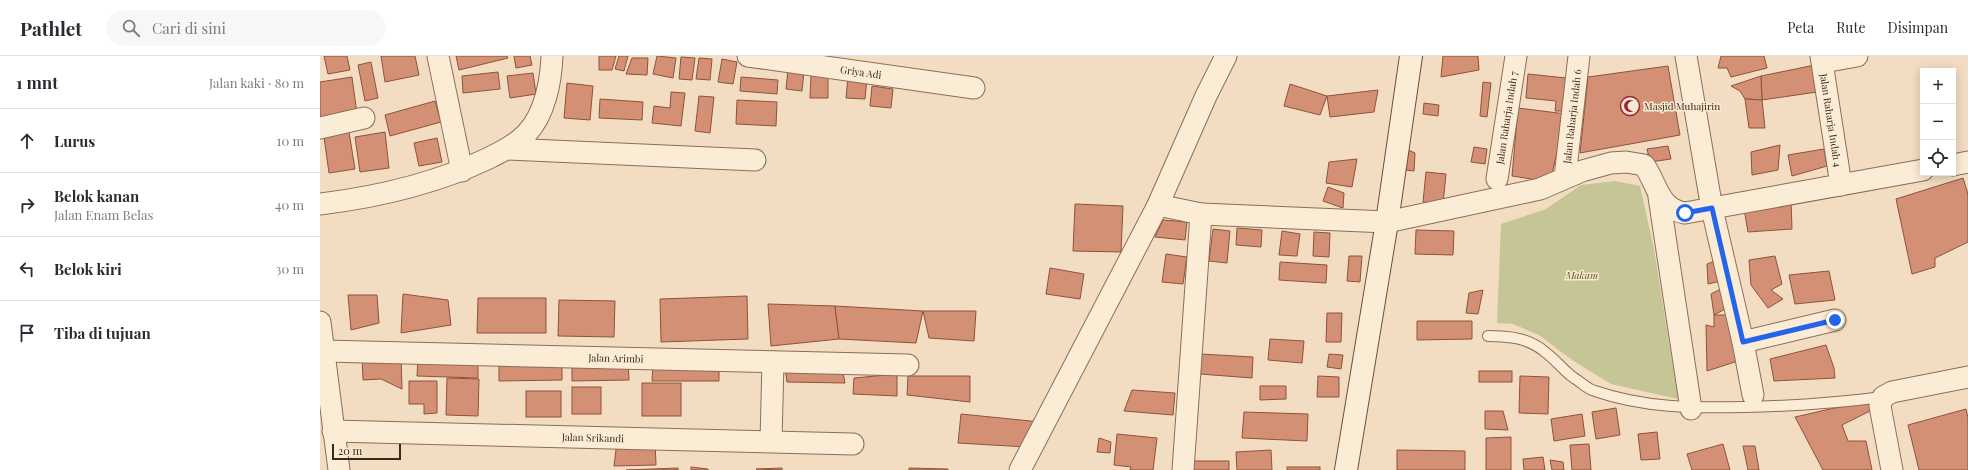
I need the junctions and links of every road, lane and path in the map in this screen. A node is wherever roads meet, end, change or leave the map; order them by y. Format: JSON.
{"nodes":[{"id":1,"x":438,"y":56,"type":"edge"},
{"id":2,"x":552,"y":56,"type":"edge"},
{"id":3,"x":748,"y":56,"type":"edge"},
{"id":4,"x":1226,"y":56,"type":"edge"},
{"id":5,"x":1411,"y":56,"type":"edge"},
{"id":6,"x":1516,"y":56,"type":"edge"},
{"id":7,"x":1579,"y":56,"type":"edge"},
{"id":8,"x":1686,"y":56,"type":"edge"},
{"id":9,"x":1857,"y":56,"type":"edge"},
{"id":10,"x":1822,"y":59,"type":"edge"},
{"id":11,"x":974,"y":88,"type":"dead end"},
{"id":12,"x":364,"y":118,"type":"dead end"},
{"id":13,"x":320,"y":128,"type":"edge"},
{"id":14,"x":507,"y":149,"type":"junction"},
{"id":15,"x":755,"y":160,"type":"dead end"},
{"id":16,"x":1968,"y":162,"type":"edge"},
{"id":17,"x":1956,"y":164,"type":"edge"},
{"id":18,"x":462,"y":171,"type":"junction"},
{"id":19,"x":1920,"y":171,"type":"edge"},
{"id":20,"x":1565,"y":177,"type":"junction"},
{"id":21,"x":1498,"y":179,"type":"dead end"},
{"id":22,"x":1841,"y":184,"type":"junction"},
{"id":23,"x":1660,"y":197,"type":"junction"},
{"id":24,"x":320,"y":204,"type":"edge"},
{"id":25,"x":1158,"y":205,"type":"junction"},
{"id":26,"x":1712,"y":208,"type":"junction"},
{"id":27,"x":1201,"y":214,"type":"junction"},
{"id":28,"x":1387,"y":222,"type":"junction"},
{"id":29,"x":1835,"y":320,"type":"dead end"},
{"id":30,"x":320,"y":322,"type":"edge"},
{"id":31,"x":1488,"y":336,"type":"dead end"},
{"id":32,"x":1743,"y":342,"type":"junction"},
{"id":33,"x":324,"y":351,"type":"junction"},
{"id":34,"x":773,"y":362,"type":"junction"},
{"id":35,"x":908,"y":364,"type":"dead end"},
{"id":36,"x":1968,"y":377,"type":"edge"},
{"id":37,"x":1753,"y":395,"type":"dead end"},
{"id":38,"x":1883,"y":397,"type":"junction"},
{"id":39,"x":1691,"y":408,"type":"junction"},
{"id":40,"x":333,"y":431,"type":"junction"},
{"id":41,"x":770,"y":441,"type":"junction"},
{"id":42,"x":853,"y":444,"type":"dead end"},
{"id":43,"x":339,"y":470,"type":"edge"},
{"id":44,"x":1020,"y":470,"type":"edge"},
{"id":45,"x":1183,"y":470,"type":"edge"},
{"id":46,"x":1346,"y":470,"type":"edge"},
{"id":47,"x":1892,"y":470,"type":"edge"}],
"edges":[{"from":1,"to":18,"type":"street"},
{"from":2,"to":14,"type":"street"},
{"from":3,"to":11,"type":"street","name":"Griya Adi"},
{"from":4,"to":25,"type":"street"},
{"from":5,"to":28,"type":"main road"},
{"from":6,"to":21,"type":"street","name":"Jalan Raharja Indah 7"},
{"from":7,"to":20,"type":"street","name":"Jalan Raharja Indah 6"},
{"from":8,"to":26,"type":"street"},
{"from":9,"to":10,"type":"street"},
{"from":10,"to":22,"type":"street","name":"Jalan Raharja Indah 4"},
{"from":12,"to":13,"type":"street"},
{"from":14,"to":15,"type":"street"},
{"from":14,"to":18,"type":"street"},
{"from":16,"to":17,"type":"street"},
{"from":18,"to":24,"type":"street"},
{"from":19,"to":22,"type":"street"},
{"from":20,"to":23,"type":"street"},
{"from":20,"to":28,"type":"street"},
{"from":22,"to":26,"type":"street"},
{"from":23,"to":26,"type":"street"},
{"from":23,"to":39,"type":"street"},
{"from":25,"to":27,"type":"street"},
{"from":25,"to":44,"type":"street"},
{"from":26,"to":32,"type":"street"},
{"from":27,"to":28,"type":"street"},
{"from":27,"to":45,"type":"street"},
{"from":28,"to":46,"type":"main road"},
{"from":29,"to":32,"type":"street"},
{"from":30,"to":33,"type":"street"},
{"from":31,"to":39,"type":"lane"},
{"from":32,"to":37,"type":"street"},
{"from":33,"to":34,"type":"street","name":"Jalan Arimbi"},
{"from":33,"to":40,"type":"street"},
{"from":34,"to":35,"type":"street","name":"Jalan Arimbi"},
{"from":34,"to":41,"type":"street"},
{"from":36,"to":38,"type":"street"},
{"from":38,"to":39,"type":"lane"},
{"from":38,"to":47,"type":"street"},
{"from":40,"to":41,"type":"street","name":"Jalan Srikandi"},
{"from":40,"to":43,"type":"street"},
{"from":41,"to":42,"type":"street","name":"Jalan Srikandi"}]}
